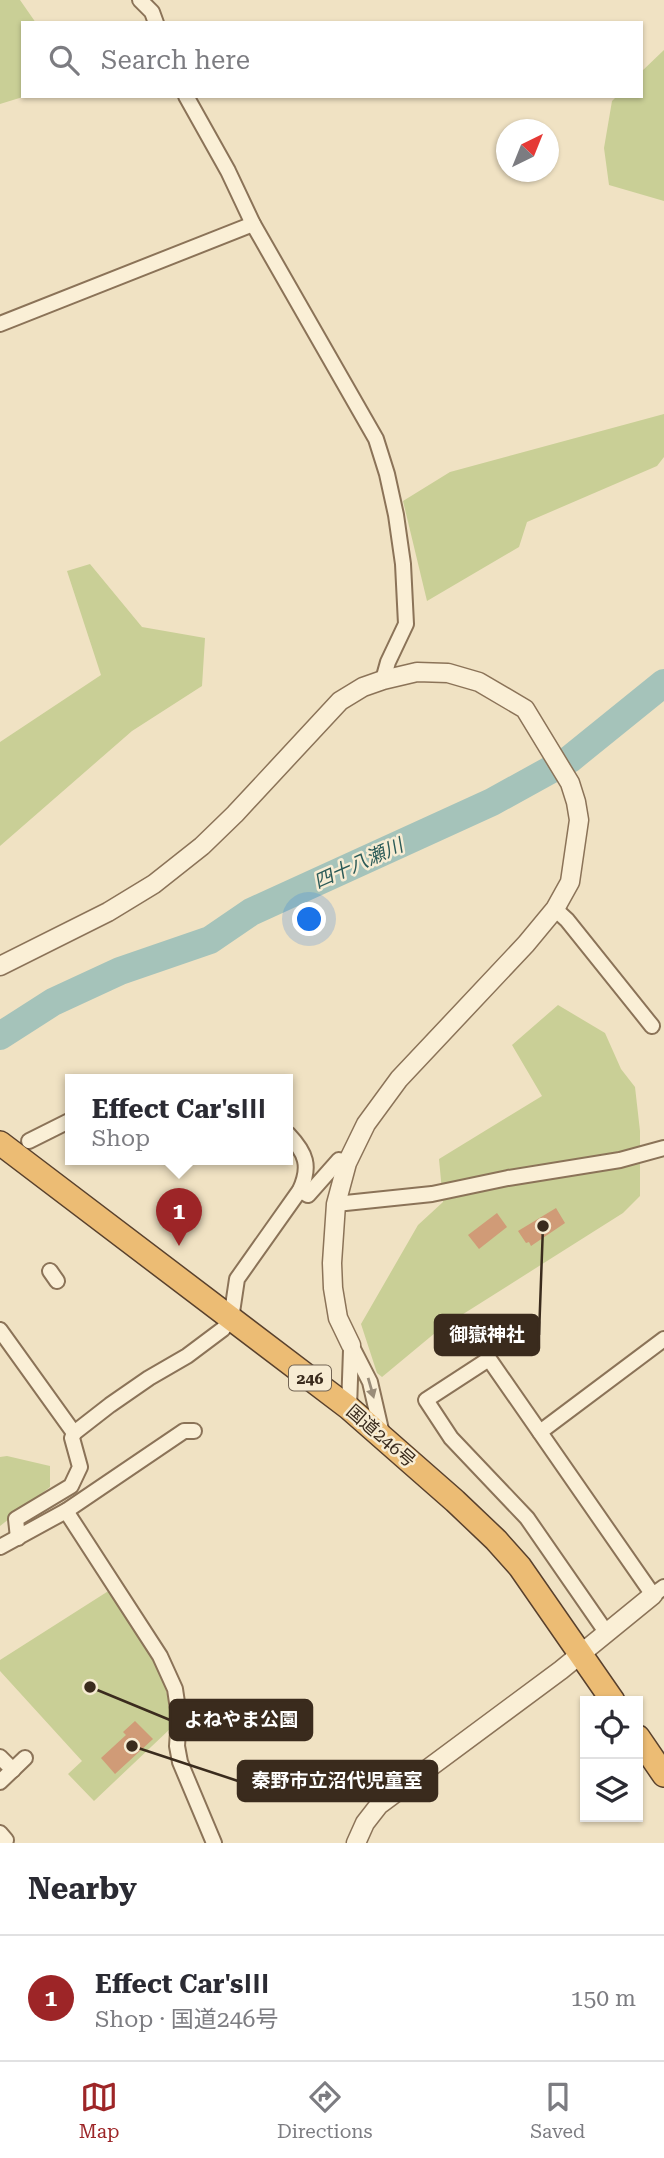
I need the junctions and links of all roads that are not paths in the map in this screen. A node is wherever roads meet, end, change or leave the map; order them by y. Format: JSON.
{"nodes":[{"id":1,"x":141,"y":0,"type":"edge"},
{"id":2,"x":155,"y":21,"type":"edge"},
{"id":3,"x":187,"y":98,"type":"edge"},
{"id":4,"x":253,"y":224,"type":"junction"},
{"id":5,"x":0,"y":324,"type":"edge"},
{"id":6,"x":383,"y":680,"type":"junction"},
{"id":7,"x":555,"y":909,"type":"junction"},
{"id":8,"x":0,"y":966,"type":"edge"},
{"id":9,"x":652,"y":1026,"type":"dead end"},
{"id":10,"x":65,"y":1123,"type":"edge"},
{"id":11,"x":293,"y":1140,"type":"edge"},
{"id":12,"x":29,"y":1141,"type":"dead end"},
{"id":13,"x":0,"y":1143,"type":"edge"},
{"id":14,"x":664,"y":1148,"type":"edge"},
{"id":15,"x":346,"y":1163,"type":"junction"},
{"id":16,"x":300,"y":1190,"type":"junction"},
{"id":17,"x":336,"y":1205,"type":"junction"},
{"id":18,"x":231,"y":1319,"type":"junction"},
{"id":19,"x":0,"y":1330,"type":"edge"},
{"id":20,"x":664,"y":1339,"type":"edge"},
{"id":21,"x":351,"y":1345,"type":"junction"},
{"id":22,"x":349,"y":1408,"type":"junction"},
{"id":23,"x":194,"y":1431,"type":"dead end"},
{"id":24,"x":540,"y":1432,"type":"junction"},
{"id":25,"x":74,"y":1433,"type":"junction"},
{"id":26,"x":382,"y":1434,"type":"junction"},
{"id":27,"x":66,"y":1511,"type":"junction"},
{"id":28,"x":18,"y":1538,"type":"junction"},
{"id":29,"x":0,"y":1547,"type":"edge"},
{"id":30,"x":659,"y":1591,"type":"edge"},
{"id":31,"x":606,"y":1632,"type":"junction"},
{"id":32,"x":581,"y":1654,"type":"junction"},
{"id":33,"x":610,"y":1696,"type":"edge"},
{"id":34,"x":643,"y":1744,"type":"edge"},
{"id":35,"x":0,"y":1757,"type":"edge"},
{"id":36,"x":25,"y":1758,"type":"dead end"},
{"id":37,"x":13,"y":1770,"type":"junction"},
{"id":38,"x":664,"y":1775,"type":"edge"},
{"id":39,"x":0,"y":1783,"type":"edge"},
{"id":40,"x":0,"y":1833,"type":"edge"},
{"id":41,"x":3,"y":1843,"type":"edge"},
{"id":42,"x":214,"y":1843,"type":"edge"},
{"id":43,"x":356,"y":1843,"type":"edge"}],
"edges":[{"from":1,"to":2,"type":"street"},
{"from":3,"to":4,"type":"street"},
{"from":4,"to":5,"type":"street"},
{"from":4,"to":6,"type":"street"},
{"from":6,"to":7,"type":"street"},
{"from":6,"to":8,"type":"street"},
{"from":7,"to":9,"type":"street"},
{"from":7,"to":15,"type":"street"},
{"from":10,"to":12,"type":"street"},
{"from":11,"to":16,"type":"street"},
{"from":13,"to":18,"type":"highway","name":"国道246号","number":"246"},
{"from":14,"to":17,"type":"street"},
{"from":15,"to":16,"type":"street"},
{"from":15,"to":17,"type":"street"},
{"from":16,"to":18,"type":"street"},
{"from":17,"to":21,"type":"street"},
{"from":18,"to":22,"type":"highway","name":"国道246号","number":"246"},
{"from":18,"to":25,"type":"street"},
{"from":19,"to":25,"type":"street"},
{"from":20,"to":24,"type":"street"},
{"from":21,"to":22,"type":"street"},
{"from":21,"to":26,"type":"street","one_way":true},
{"from":22,"to":26,"type":"highway","name":"国道246号","number":"246"},
{"from":23,"to":27,"type":"street"},
{"from":24,"to":30,"type":"street"},
{"from":24,"to":31,"type":"street"},
{"from":25,"to":28,"type":"street"},
{"from":26,"to":32,"type":"highway","name":"国道246号","number":"246"},
{"from":27,"to":28,"type":"street"},
{"from":27,"to":42,"type":"street"},
{"from":28,"to":29,"type":"street"},
{"from":30,"to":31,"type":"street"},
{"from":31,"to":32,"type":"street"},
{"from":32,"to":33,"type":"highway","name":"国道246号","number":"246"},
{"from":32,"to":43,"type":"street"},
{"from":34,"to":38,"type":"highway"},
{"from":35,"to":37,"type":"street"},
{"from":36,"to":37,"type":"street"},
{"from":37,"to":39,"type":"street"},
{"from":40,"to":41,"type":"street"}]}
